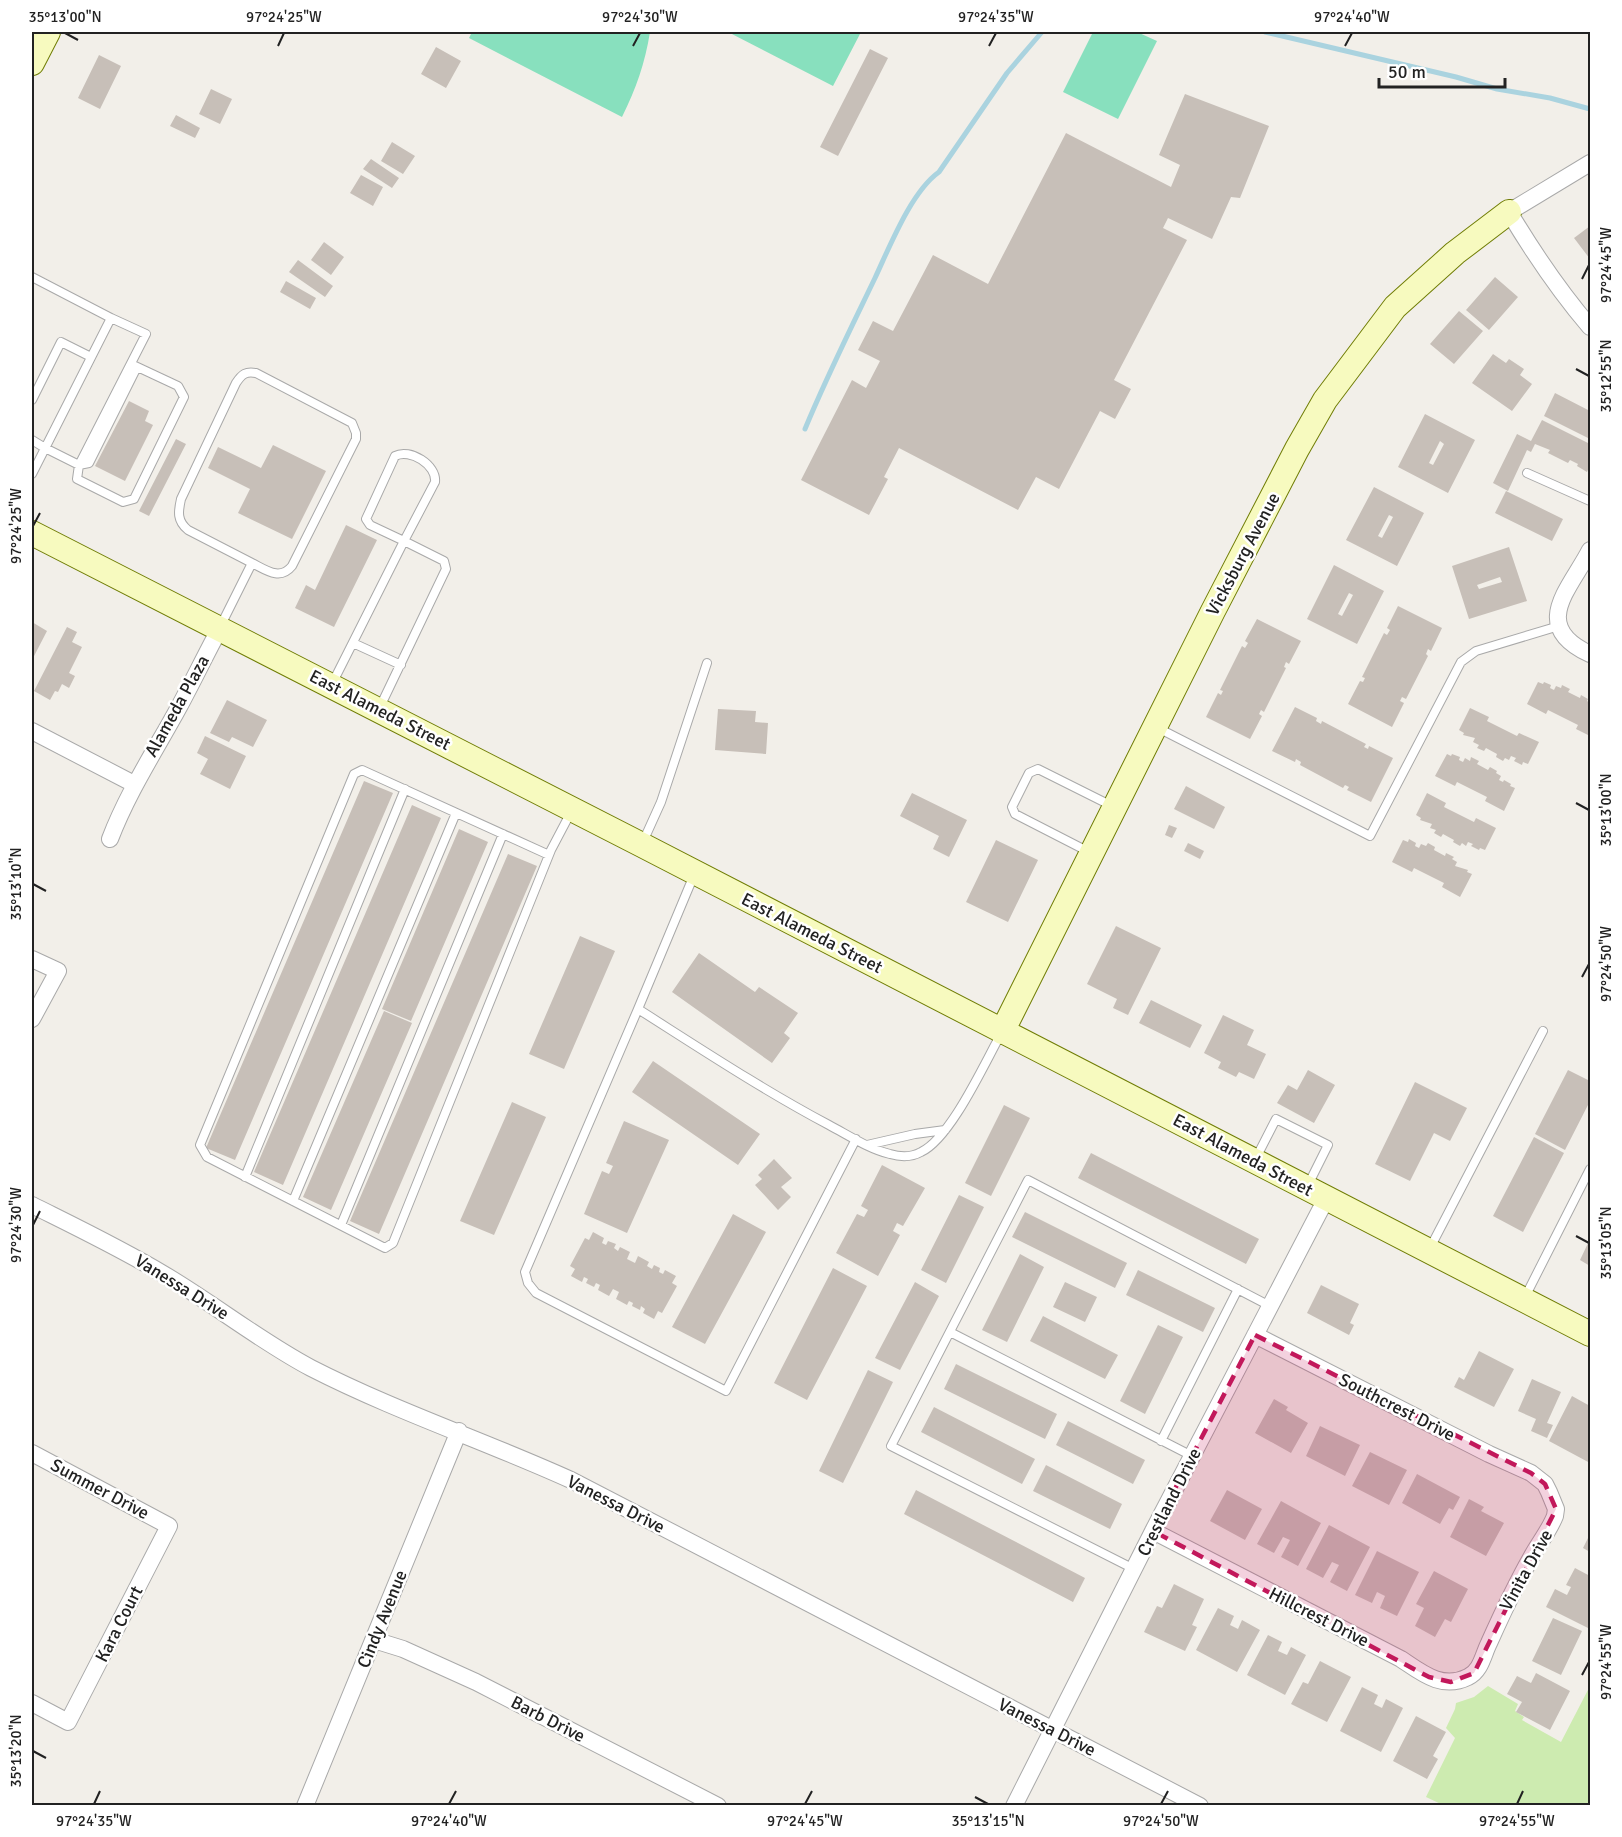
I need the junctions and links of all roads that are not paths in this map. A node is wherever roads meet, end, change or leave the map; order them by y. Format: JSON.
{"nodes":[{"id":1,"x":48,"y":32,"type":"edge"},
{"id":2,"x":32,"y":63,"type":"edge"},
{"id":3,"x":1590,"y":163,"type":"edge"},
{"id":4,"x":1509,"y":212,"type":"junction"},
{"id":5,"x":32,"y":277,"type":"edge"},
{"id":6,"x":111,"y":318,"type":"junction"},
{"id":7,"x":1590,"y":327,"type":"edge"},
{"id":8,"x":91,"y":357,"type":"junction"},
{"id":9,"x":134,"y":365,"type":"junction"},
{"id":10,"x":32,"y":400,"type":"edge"},
{"id":11,"x":32,"y":440,"type":"edge"},
{"id":12,"x":45,"y":448,"type":"junction"},
{"id":13,"x":79,"y":465,"type":"junction"},
{"id":14,"x":1527,"y":473,"type":"dead end"},
{"id":15,"x":32,"y":474,"type":"edge"},
{"id":16,"x":1590,"y":501,"type":"edge"},
{"id":17,"x":32,"y":533,"type":"edge"},
{"id":18,"x":404,"y":542,"type":"junction"},
{"id":19,"x":1590,"y":550,"type":"edge"},
{"id":20,"x":252,"y":563,"type":"junction"},
{"id":21,"x":1559,"y":626,"type":"junction"},
{"id":22,"x":220,"y":628,"type":"junction"},
{"id":23,"x":353,"y":643,"type":"junction"},
{"id":24,"x":1590,"y":654,"type":"edge"},
{"id":25,"x":707,"y":663,"type":"dead end"},
{"id":26,"x":401,"y":665,"type":"junction"},
{"id":27,"x":332,"y":685,"type":"junction"},
{"id":28,"x":379,"y":710,"type":"junction"},
{"id":29,"x":1155,"y":726,"type":"junction"},
{"id":30,"x":32,"y":731,"type":"edge"},
{"id":31,"x":134,"y":784,"type":"junction"},
{"id":32,"x":405,"y":789,"type":"junction"},
{"id":33,"x":1114,"y":807,"type":"junction"},
{"id":34,"x":573,"y":809,"type":"junction"},
{"id":35,"x":456,"y":813,"type":"junction"},
{"id":36,"x":504,"y":834,"type":"junction"},
{"id":37,"x":110,"y":839,"type":"dead end"},
{"id":38,"x":642,"y":845,"type":"junction"},
{"id":39,"x":1092,"y":853,"type":"junction"},
{"id":40,"x":549,"y":855,"type":"junction"},
{"id":41,"x":695,"y":872,"type":"junction"},
{"id":42,"x":32,"y":960,"type":"edge"},
{"id":43,"x":638,"y":1009,"type":"junction"},
{"id":44,"x":32,"y":1018,"type":"edge"},
{"id":45,"x":1543,"y":1031,"type":"dead end"},
{"id":46,"x":1002,"y":1032,"type":"junction"},
{"id":47,"x":945,"y":1130,"type":"junction"},
{"id":48,"x":856,"y":1139,"type":"junction"},
{"id":49,"x":866,"y":1145,"type":"junction"},
{"id":50,"x":1254,"y":1161,"type":"junction"},
{"id":51,"x":1590,"y":1169,"type":"edge"},
{"id":52,"x":245,"y":1177,"type":"junction"},
{"id":53,"x":1317,"y":1194,"type":"junction"},
{"id":54,"x":293,"y":1201,"type":"junction"},
{"id":55,"x":32,"y":1204,"type":"edge"},
{"id":56,"x":341,"y":1225,"type":"junction"},
{"id":57,"x":1429,"y":1251,"type":"junction"},
{"id":58,"x":1238,"y":1289,"type":"junction"},
{"id":59,"x":1523,"y":1300,"type":"junction"},
{"id":60,"x":1270,"y":1306,"type":"junction"},
{"id":61,"x":950,"y":1332,"type":"junction"},
{"id":62,"x":1590,"y":1334,"type":"edge"},
{"id":63,"x":1255,"y":1335,"type":"junction"},
{"id":64,"x":459,"y":1431,"type":"junction"},
{"id":65,"x":1161,"y":1441,"type":"junction"},
{"id":66,"x":32,"y":1453,"type":"edge"},
{"id":67,"x":1192,"y":1456,"type":"junction"},
{"id":68,"x":1539,"y":1478,"type":"joint"},
{"id":69,"x":169,"y":1526,"type":"joint"},
{"id":70,"x":1154,"y":1531,"type":"junction"},
{"id":71,"x":1134,"y":1569,"type":"junction"},
{"id":72,"x":374,"y":1640,"type":"junction"},
{"id":73,"x":1481,"y":1663,"type":"joint"},
{"id":74,"x":32,"y":1703,"type":"edge"},
{"id":75,"x":1053,"y":1730,"type":"junction"},
{"id":76,"x":305,"y":1806,"type":"edge"},
{"id":77,"x":718,"y":1806,"type":"edge"},
{"id":78,"x":1014,"y":1806,"type":"edge"},
{"id":79,"x":1200,"y":1806,"type":"edge"}],
"edges":[{"from":1,"to":2,"type":"street"},
{"from":3,"to":4,"type":"street","name":"Vicksburg Avenue"},
{"from":4,"to":7,"type":"street"},
{"from":4,"to":29,"type":"street","name":"Vicksburg Avenue"},
{"from":5,"to":6,"type":"lane"},
{"from":6,"to":8,"type":"lane"},
{"from":6,"to":9,"type":"lane"},
{"from":8,"to":10,"type":"lane"},
{"from":8,"to":12,"type":"lane"},
{"from":9,"to":13,"type":"lane"},
{"from":9,"to":13,"type":"lane"},
{"from":11,"to":12,"type":"lane"},
{"from":12,"to":13,"type":"lane"},
{"from":12,"to":15,"type":"lane"},
{"from":14,"to":16,"type":"lane"},
{"from":17,"to":22,"type":"street","name":"East Alameda Street"},
{"from":18,"to":18,"type":"lane"},
{"from":18,"to":23,"type":"lane"},
{"from":18,"to":26,"type":"lane"},
{"from":19,"to":21,"type":"street"},
{"from":20,"to":20,"type":"lane"},
{"from":20,"to":22,"type":"lane"},
{"from":21,"to":24,"type":"street"},
{"from":21,"to":29,"type":"lane"},
{"from":22,"to":27,"type":"street","name":"East Alameda Street"},
{"from":22,"to":31,"type":"street","name":"Alameda Plaza"},
{"from":23,"to":26,"type":"lane"},
{"from":23,"to":27,"type":"lane"},
{"from":25,"to":38,"type":"lane"},
{"from":26,"to":28,"type":"lane"},
{"from":27,"to":28,"type":"street","name":"East Alameda Street"},
{"from":28,"to":34,"type":"street","name":"East Alameda Street"},
{"from":29,"to":33,"type":"street","name":"Vicksburg Avenue"},
{"from":30,"to":31,"type":"street"},
{"from":31,"to":37,"type":"street","name":"Alameda Plaza"},
{"from":32,"to":35,"type":"lane"},
{"from":32,"to":52,"type":"lane"},
{"from":32,"to":52,"type":"lane"},
{"from":33,"to":39,"type":"street","name":"Vicksburg Avenue"},
{"from":33,"to":39,"type":"lane"},
{"from":34,"to":38,"type":"street","name":"East Alameda Street"},
{"from":34,"to":40,"type":"lane"},
{"from":35,"to":36,"type":"lane"},
{"from":35,"to":54,"type":"lane"},
{"from":36,"to":40,"type":"lane"},
{"from":36,"to":56,"type":"lane"},
{"from":38,"to":41,"type":"street","name":"East Alameda Street"},
{"from":39,"to":46,"type":"street","name":"Vicksburg Avenue"},
{"from":40,"to":56,"type":"lane"},
{"from":41,"to":43,"type":"lane"},
{"from":41,"to":46,"type":"street","name":"East Alameda Street"},
{"from":42,"to":44,"type":"street"},
{"from":43,"to":48,"type":"lane"},
{"from":43,"to":48,"type":"lane"},
{"from":45,"to":57,"type":"lane"},
{"from":46,"to":47,"type":"lane"},
{"from":46,"to":50,"type":"street","name":"East Alameda Street"},
{"from":47,"to":49,"type":"lane"},
{"from":47,"to":49,"type":"lane"},
{"from":48,"to":49,"type":"lane"},
{"from":50,"to":53,"type":"street","name":"East Alameda Street"},
{"from":50,"to":53,"type":"lane"},
{"from":51,"to":59,"type":"lane"},
{"from":52,"to":54,"type":"lane"},
{"from":53,"to":57,"type":"street","name":"East Alameda Street"},
{"from":53,"to":60,"type":"street","name":"Crestland Drive"},
{"from":54,"to":56,"type":"lane"},
{"from":55,"to":64,"type":"street","name":"Vanessa Drive"},
{"from":57,"to":59,"type":"street","name":"East Alameda Street"},
{"from":58,"to":60,"type":"lane"},
{"from":58,"to":61,"type":"lane"},
{"from":58,"to":65,"type":"lane"},
{"from":59,"to":62,"type":"street","name":"East Alameda Street"},
{"from":60,"to":63,"type":"street","name":"Crestland Drive"},
{"from":61,"to":65,"type":"lane"},
{"from":61,"to":71,"type":"lane"},
{"from":63,"to":67,"type":"street","name":"Crestland Drive"},
{"from":63,"to":68,"type":"street","name":"Southcrest Drive"},
{"from":64,"to":72,"type":"street","name":"Cindy Avenue"},
{"from":64,"to":75,"type":"street","name":"Vanessa Drive"},
{"from":65,"to":67,"type":"lane"},
{"from":66,"to":69,"type":"street","name":"Summer Drive"},
{"from":67,"to":70,"type":"street","name":"Crestland Drive"},
{"from":68,"to":73,"type":"street","name":"Vinita Drive"},
{"from":69,"to":74,"type":"street","name":"Kara Court"},
{"from":70,"to":71,"type":"street","name":"Crestland Drive"},
{"from":70,"to":73,"type":"street","name":"Hillcrest Drive"},
{"from":71,"to":75,"type":"street","name":"Crestland Drive"},
{"from":72,"to":76,"type":"street","name":"Cindy Avenue"},
{"from":72,"to":77,"type":"street","name":"Barb Drive"},
{"from":75,"to":78,"type":"street","name":"Crestland Drive"},
{"from":75,"to":79,"type":"street","name":"Vanessa Drive"}]}
